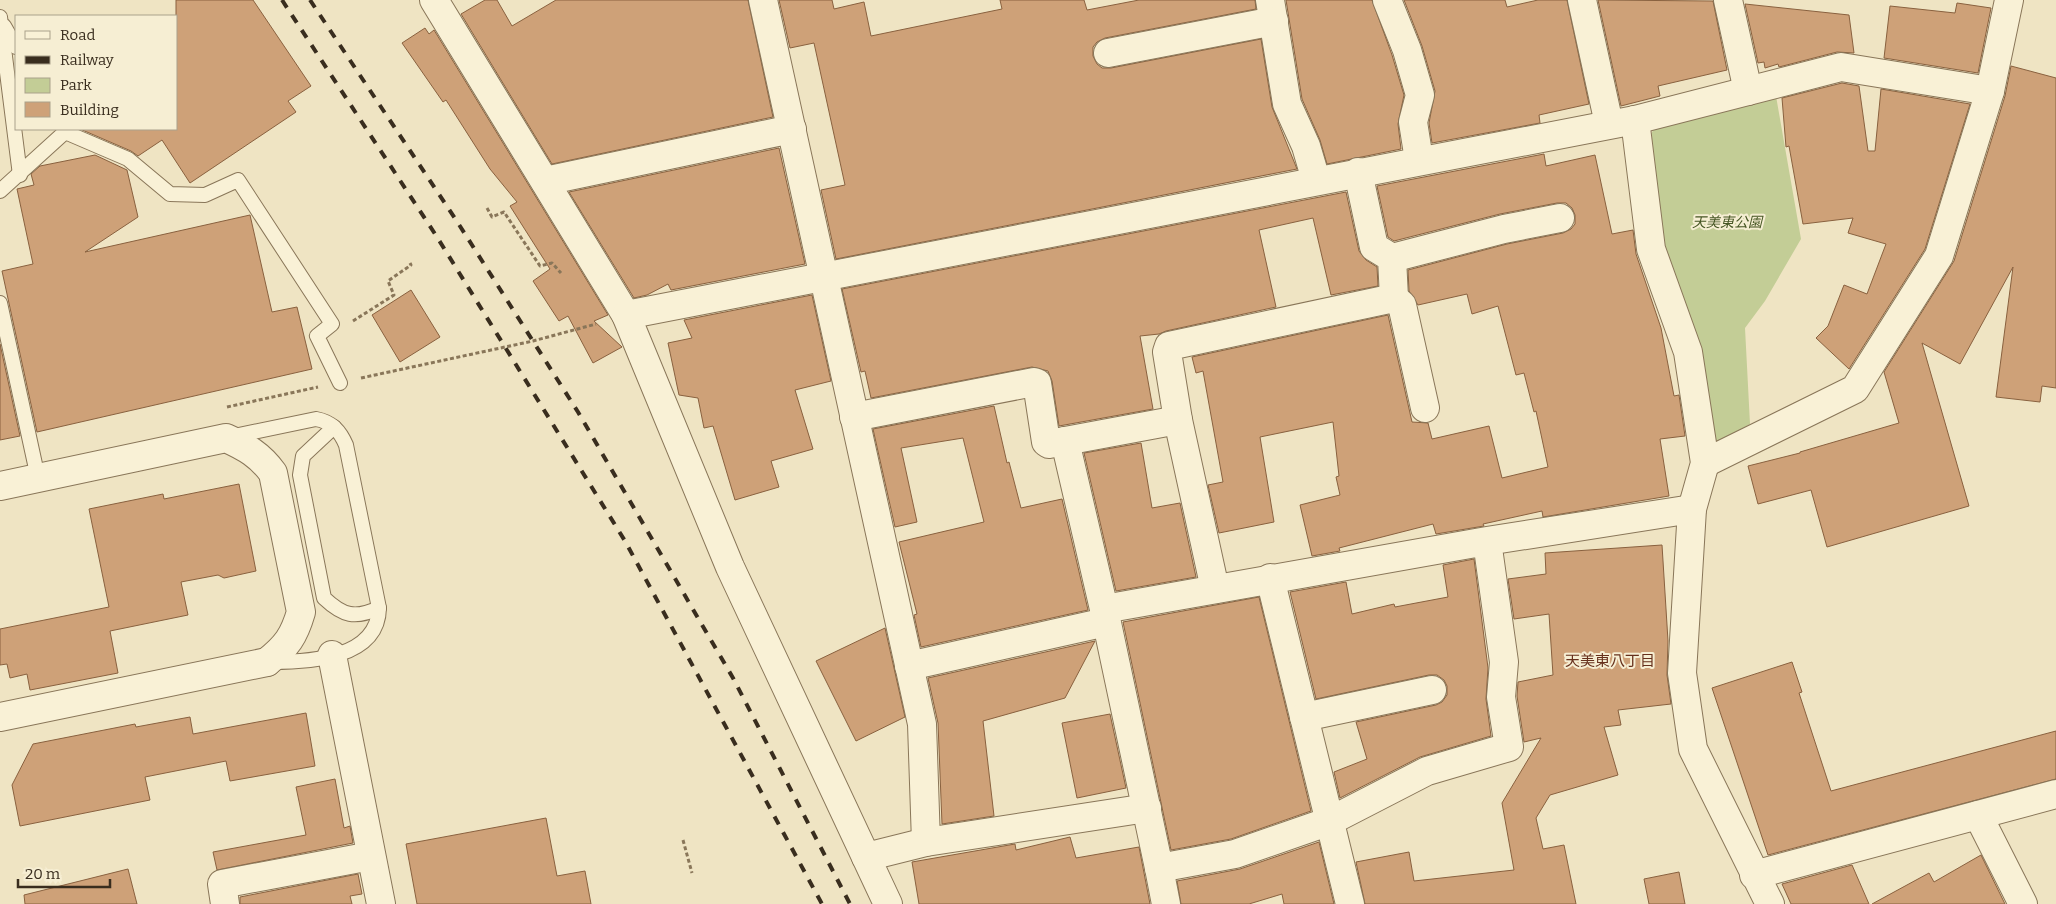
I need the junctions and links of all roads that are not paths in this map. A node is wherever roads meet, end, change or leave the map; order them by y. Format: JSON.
{"nodes":[{"id":1,"x":434,"y":0,"type":"edge"},
{"id":2,"x":763,"y":0,"type":"edge"},
{"id":3,"x":1387,"y":0,"type":"edge"},
{"id":4,"x":1582,"y":0,"type":"edge"},
{"id":5,"x":1728,"y":0,"type":"edge"},
{"id":6,"x":2009,"y":0,"type":"edge"},
{"id":7,"x":1272,"y":11,"type":"edge"},
{"id":8,"x":0,"y":18,"type":"edge"},
{"id":9,"x":15,"y":45,"type":"edge"},
{"id":10,"x":1108,"y":52,"type":"dead end"},
{"id":11,"x":1748,"y":91,"type":"junction"},
{"id":12,"x":1990,"y":91,"type":"junction"},
{"id":13,"x":1622,"y":122,"type":"junction"},
{"id":14,"x":792,"y":129,"type":"junction"},
{"id":15,"x":64,"y":130,"type":"edge"},
{"id":16,"x":1419,"y":160,"type":"junction"},
{"id":17,"x":1358,"y":172,"type":"junction"},
{"id":18,"x":20,"y":175,"type":"junction"},
{"id":19,"x":1316,"y":180,"type":"junction"},
{"id":20,"x":544,"y":181,"type":"junction"},
{"id":21,"x":0,"y":191,"type":"edge"},
{"id":22,"x":1560,"y":218,"type":"dead end"},
{"id":23,"x":1392,"y":258,"type":"junction"},
{"id":24,"x":824,"y":277,"type":"junction"},
{"id":25,"x":1394,"y":298,"type":"junction"},
{"id":26,"x":0,"y":303,"type":"edge"},
{"id":27,"x":626,"y":315,"type":"junction"},
{"id":28,"x":340,"y":383,"type":"road end"},
{"id":29,"x":1425,"y":408,"type":"dead end"},
{"id":30,"x":854,"y":416,"type":"junction"},
{"id":31,"x":1178,"y":420,"type":"junction"},
{"id":32,"x":334,"y":427,"type":"junction"},
{"id":33,"x":226,"y":438,"type":"junction"},
{"id":34,"x":1065,"y":442,"type":"junction"},
{"id":35,"x":1706,"y":463,"type":"junction"},
{"id":36,"x":38,"y":478,"type":"junction"},
{"id":37,"x":0,"y":486,"type":"edge"},
{"id":38,"x":1692,"y":509,"type":"junction"},
{"id":39,"x":1487,"y":541,"type":"junction"},
{"id":40,"x":1270,"y":578,"type":"junction"},
{"id":41,"x":1215,"y":588,"type":"junction"},
{"id":42,"x":379,"y":608,"type":"junction"},
{"id":43,"x":1105,"y":616,"type":"junction"},
{"id":44,"x":332,"y":655,"type":"junction"},
{"id":45,"x":267,"y":662,"type":"junction"},
{"id":46,"x":909,"y":666,"type":"junction"},
{"id":47,"x":1432,"y":690,"type":"dead end"},
{"id":48,"x":0,"y":717,"type":"edge"},
{"id":49,"x":1304,"y":717,"type":"junction"},
{"id":50,"x":2056,"y":794,"type":"edge"},
{"id":51,"x":1147,"y":808,"type":"junction"},
{"id":52,"x":1978,"y":815,"type":"junction"},
{"id":53,"x":1330,"y":820,"type":"junction"},
{"id":54,"x":926,"y":842,"type":"junction"},
{"id":55,"x":371,"y":856,"type":"junction"},
{"id":56,"x":866,"y":857,"type":"junction"},
{"id":57,"x":1160,"y":868,"type":"junction"},
{"id":58,"x":1754,"y":875,"type":"junction"},
{"id":59,"x":225,"y":904,"type":"edge"},
{"id":60,"x":380,"y":904,"type":"edge"},
{"id":61,"x":888,"y":904,"type":"edge"},
{"id":62,"x":1166,"y":904,"type":"edge"},
{"id":63,"x":1350,"y":904,"type":"edge"},
{"id":64,"x":1770,"y":904,"type":"edge"},
{"id":65,"x":2023,"y":904,"type":"edge"}],
"edges":[{"from":1,"to":20,"type":"street"},
{"from":2,"to":14,"type":"street"},
{"from":3,"to":16,"type":"street"},
{"from":4,"to":13,"type":"street"},
{"from":5,"to":11,"type":"street"},
{"from":6,"to":12,"type":"street"},
{"from":7,"to":10,"type":"street"},
{"from":7,"to":19,"type":"street"},
{"from":8,"to":9,"type":"lane"},
{"from":8,"to":18,"type":"lane"},
{"from":11,"to":12,"type":"street"},
{"from":11,"to":13,"type":"street"},
{"from":12,"to":35,"type":"street"},
{"from":13,"to":16,"type":"street"},
{"from":13,"to":35,"type":"street"},
{"from":14,"to":20,"type":"street"},
{"from":14,"to":24,"type":"street"},
{"from":15,"to":18,"type":"lane"},
{"from":15,"to":28,"type":"lane"},
{"from":16,"to":17,"type":"street"},
{"from":17,"to":19,"type":"street"},
{"from":17,"to":23,"type":"street"},
{"from":18,"to":21,"type":"lane"},
{"from":19,"to":24,"type":"street"},
{"from":20,"to":27,"type":"street"},
{"from":22,"to":23,"type":"street"},
{"from":23,"to":25,"type":"street"},
{"from":24,"to":27,"type":"street"},
{"from":24,"to":30,"type":"street"},
{"from":25,"to":29,"type":"street"},
{"from":25,"to":31,"type":"street"},
{"from":26,"to":36,"type":"lane"},
{"from":27,"to":56,"type":"street"},
{"from":30,"to":34,"type":"street"},
{"from":30,"to":46,"type":"street"},
{"from":31,"to":34,"type":"street"},
{"from":31,"to":41,"type":"street"},
{"from":32,"to":33,"type":"lane"},
{"from":32,"to":42,"type":"lane"},
{"from":32,"to":42,"type":"lane"},
{"from":33,"to":36,"type":"street"},
{"from":33,"to":45,"type":"street"},
{"from":34,"to":43,"type":"street"},
{"from":35,"to":38,"type":"street"},
{"from":36,"to":37,"type":"street"},
{"from":38,"to":39,"type":"street"},
{"from":38,"to":58,"type":"street"},
{"from":39,"to":40,"type":"street"},
{"from":39,"to":53,"type":"street"},
{"from":40,"to":41,"type":"street"},
{"from":40,"to":49,"type":"street"},
{"from":41,"to":43,"type":"street"},
{"from":42,"to":44,"type":"lane"},
{"from":43,"to":46,"type":"street"},
{"from":43,"to":51,"type":"street"},
{"from":44,"to":45,"type":"lane"},
{"from":44,"to":55,"type":"street"},
{"from":45,"to":48,"type":"street"},
{"from":46,"to":54,"type":"street"},
{"from":47,"to":49,"type":"street"},
{"from":49,"to":53,"type":"street"},
{"from":50,"to":52,"type":"street"},
{"from":51,"to":54,"type":"street"},
{"from":51,"to":57,"type":"street"},
{"from":52,"to":58,"type":"street"},
{"from":52,"to":65,"type":"street"},
{"from":53,"to":57,"type":"street"},
{"from":53,"to":63,"type":"street"},
{"from":54,"to":56,"type":"street"},
{"from":55,"to":59,"type":"street"},
{"from":55,"to":60,"type":"street"},
{"from":56,"to":61,"type":"street"},
{"from":57,"to":62,"type":"street"},
{"from":58,"to":64,"type":"street"}]}
